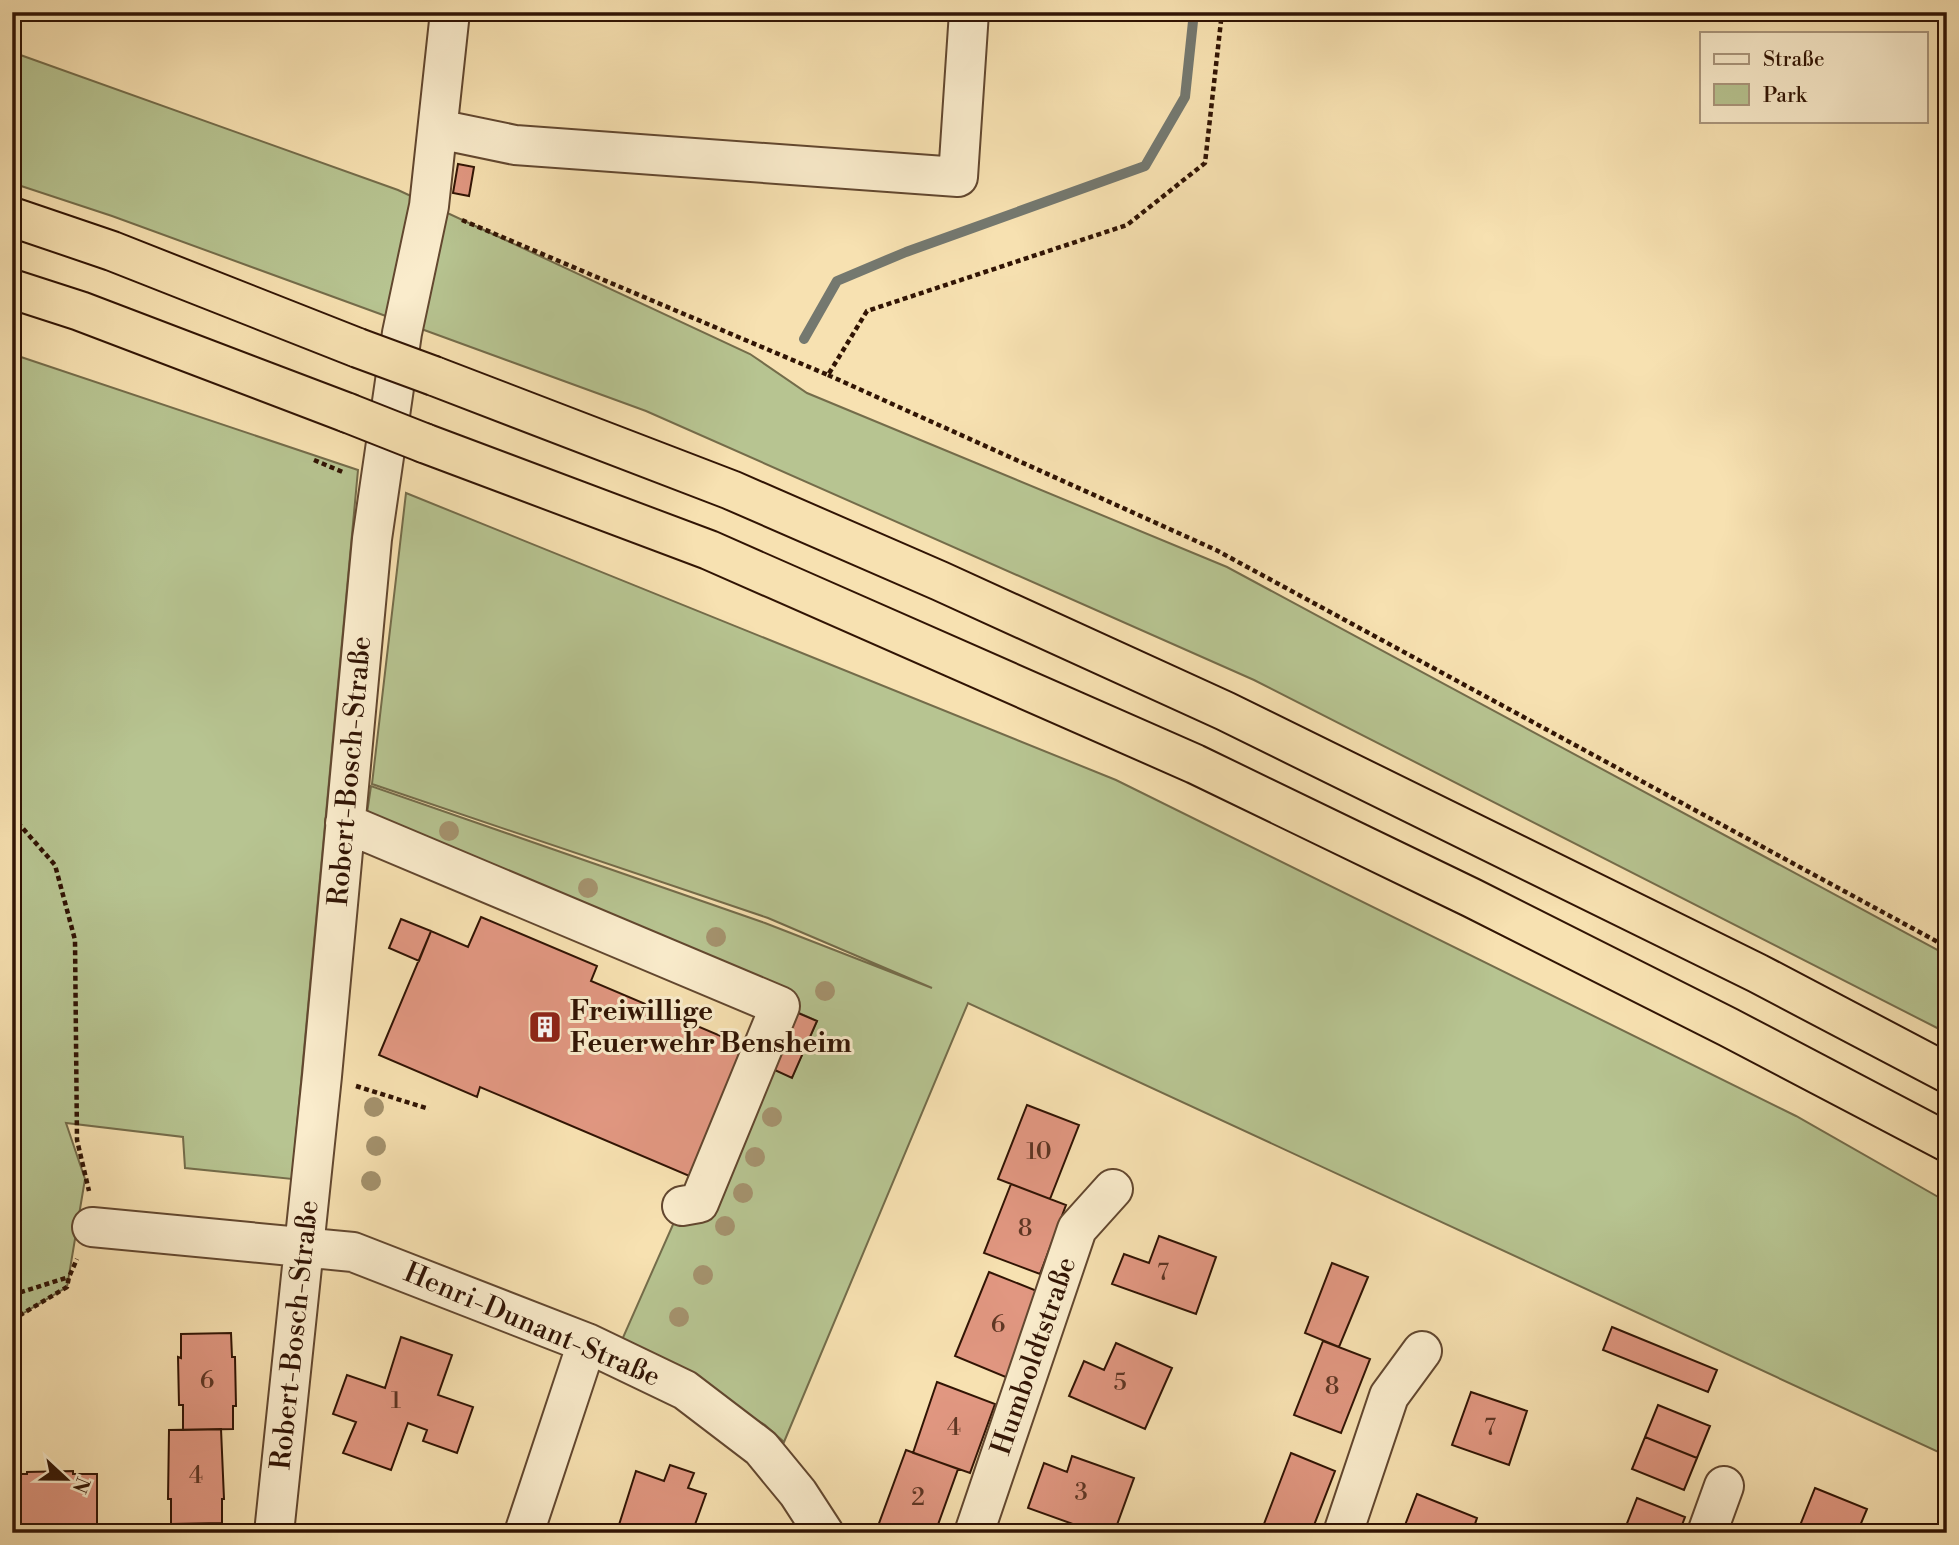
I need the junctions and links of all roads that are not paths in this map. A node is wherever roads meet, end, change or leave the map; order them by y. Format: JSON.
{"nodes":[{"id":1,"x":450,"y":12,"type":"edge"},
{"id":2,"x":969,"y":12,"type":"edge"},
{"id":3,"x":438,"y":129,"type":"junction"},
{"id":4,"x":12,"y":217,"type":"edge"},
{"id":5,"x":12,"y":289,"type":"edge"},
{"id":6,"x":345,"y":823,"type":"junction"},
{"id":7,"x":1947,"y":1073,"type":"edge"},
{"id":8,"x":1947,"y":1142,"type":"edge"},
{"id":9,"x":1113,"y":1189,"type":"dead end"},
{"id":10,"x":682,"y":1206,"type":"dead end"},
{"id":11,"x":92,"y":1227,"type":"dead end"},
{"id":12,"x":305,"y":1249,"type":"junction"},
{"id":13,"x":587,"y":1343,"type":"junction"},
{"id":14,"x":1422,"y":1351,"type":"dead end"},
{"id":15,"x":1724,"y":1486,"type":"dead end"},
{"id":16,"x":274,"y":1533,"type":"edge"},
{"id":17,"x":524,"y":1533,"type":"edge"},
{"id":18,"x":824,"y":1533,"type":"edge"},
{"id":19,"x":974,"y":1533,"type":"edge"},
{"id":20,"x":1343,"y":1533,"type":"edge"},
{"id":21,"x":1707,"y":1533,"type":"edge"}],
"edges":[{"from":1,"to":3,"type":"street","name":"Robert-Bosch-Straße"},
{"from":2,"to":3,"type":"street"},
{"from":3,"to":6,"type":"street","name":"Robert-Bosch-Straße"},
{"from":4,"to":7,"type":"highway","bridge":true},
{"from":5,"to":8,"type":"highway","bridge":true},
{"from":6,"to":10,"type":"street"},
{"from":6,"to":12,"type":"street","name":"Robert-Bosch-Straße"},
{"from":9,"to":19,"type":"street","name":"Humboldtstraße"},
{"from":11,"to":12,"type":"street","name":"Henri-Dunant-Straße"},
{"from":12,"to":13,"type":"street","name":"Henri-Dunant-Straße"},
{"from":12,"to":16,"type":"street","name":"Robert-Bosch-Straße"},
{"from":13,"to":17,"type":"street"},
{"from":13,"to":18,"type":"street","name":"Henri-Dunant-Straße"},
{"from":14,"to":20,"type":"street"},
{"from":15,"to":21,"type":"street"}]}
